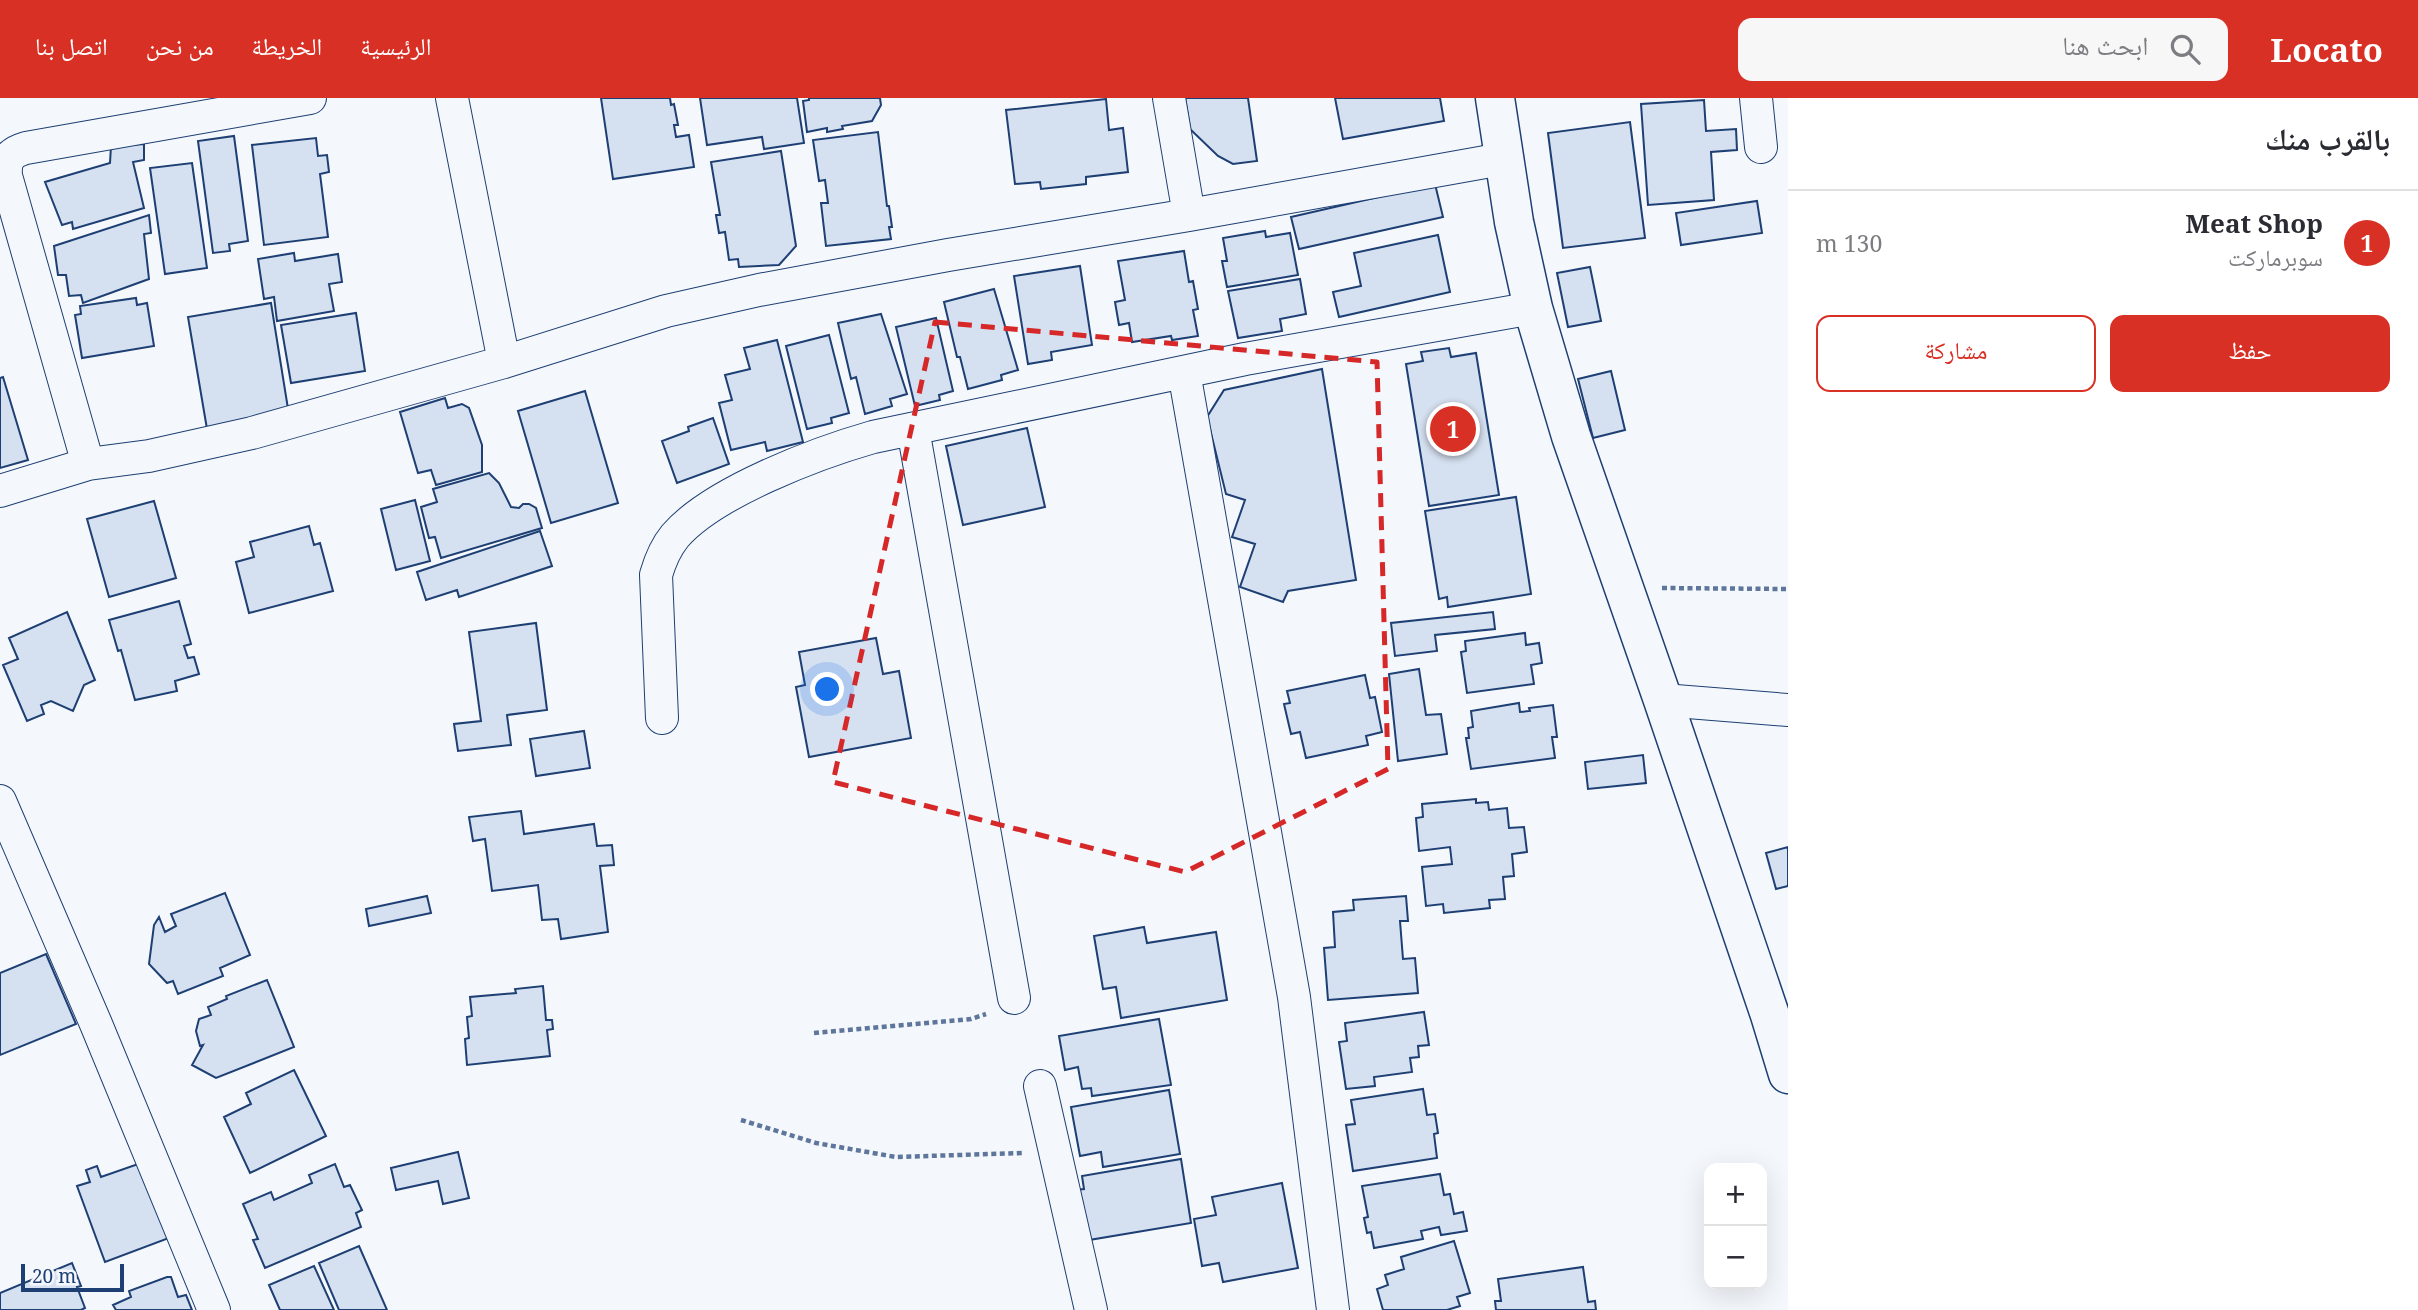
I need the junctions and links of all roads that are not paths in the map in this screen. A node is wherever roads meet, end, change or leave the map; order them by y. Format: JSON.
{"nodes":[{"id":1,"x":310,"y":98,"type":"edge"},
{"id":2,"x":453,"y":98,"type":"edge"},
{"id":3,"x":1169,"y":98,"type":"edge"},
{"id":4,"x":1495,"y":98,"type":"edge"},
{"id":5,"x":1756,"y":98,"type":"edge"},
{"id":6,"x":1760,"y":147,"type":"dead end"},
{"id":7,"x":1502,"y":159,"type":"junction"},
{"id":8,"x":1189,"y":215,"type":"junction"},
{"id":9,"x":1533,"y":308,"type":"junction"},
{"id":10,"x":504,"y":362,"type":"junction"},
{"id":11,"x":1184,"y":372,"type":"junction"},
{"id":12,"x":913,"y":429,"type":"junction"},
{"id":13,"x":88,"y":464,"type":"junction"},
{"id":14,"x":0,"y":491,"type":"edge"},
{"id":15,"x":1664,"y":700,"type":"junction"},
{"id":16,"x":1788,"y":710,"type":"edge"},
{"id":17,"x":662,"y":718,"type":"dead end"},
{"id":18,"x":0,"y":801,"type":"edge"},
{"id":19,"x":1012,"y":989,"type":"road end"},
{"id":20,"x":1788,"y":1074,"type":"edge"},
{"id":21,"x":1040,"y":1086,"type":"dead end"},
{"id":22,"x":214,"y":1310,"type":"edge"},
{"id":23,"x":1091,"y":1310,"type":"edge"},
{"id":24,"x":1333,"y":1310,"type":"edge"}],
"edges":[{"from":1,"to":13,"type":"street"},
{"from":2,"to":10,"type":"street"},
{"from":3,"to":8,"type":"street"},
{"from":4,"to":7,"type":"street"},
{"from":5,"to":6,"type":"street"},
{"from":7,"to":8,"type":"street"},
{"from":7,"to":9,"type":"street"},
{"from":8,"to":10,"type":"street"},
{"from":9,"to":11,"type":"street"},
{"from":9,"to":15,"type":"street"},
{"from":10,"to":13,"type":"street"},
{"from":11,"to":12,"type":"street"},
{"from":11,"to":24,"type":"street"},
{"from":12,"to":17,"type":"street"},
{"from":12,"to":19,"type":"street"},
{"from":13,"to":14,"type":"street"},
{"from":15,"to":16,"type":"street"},
{"from":15,"to":20,"type":"street"},
{"from":18,"to":22,"type":"street"},
{"from":21,"to":23,"type":"street"}]}
